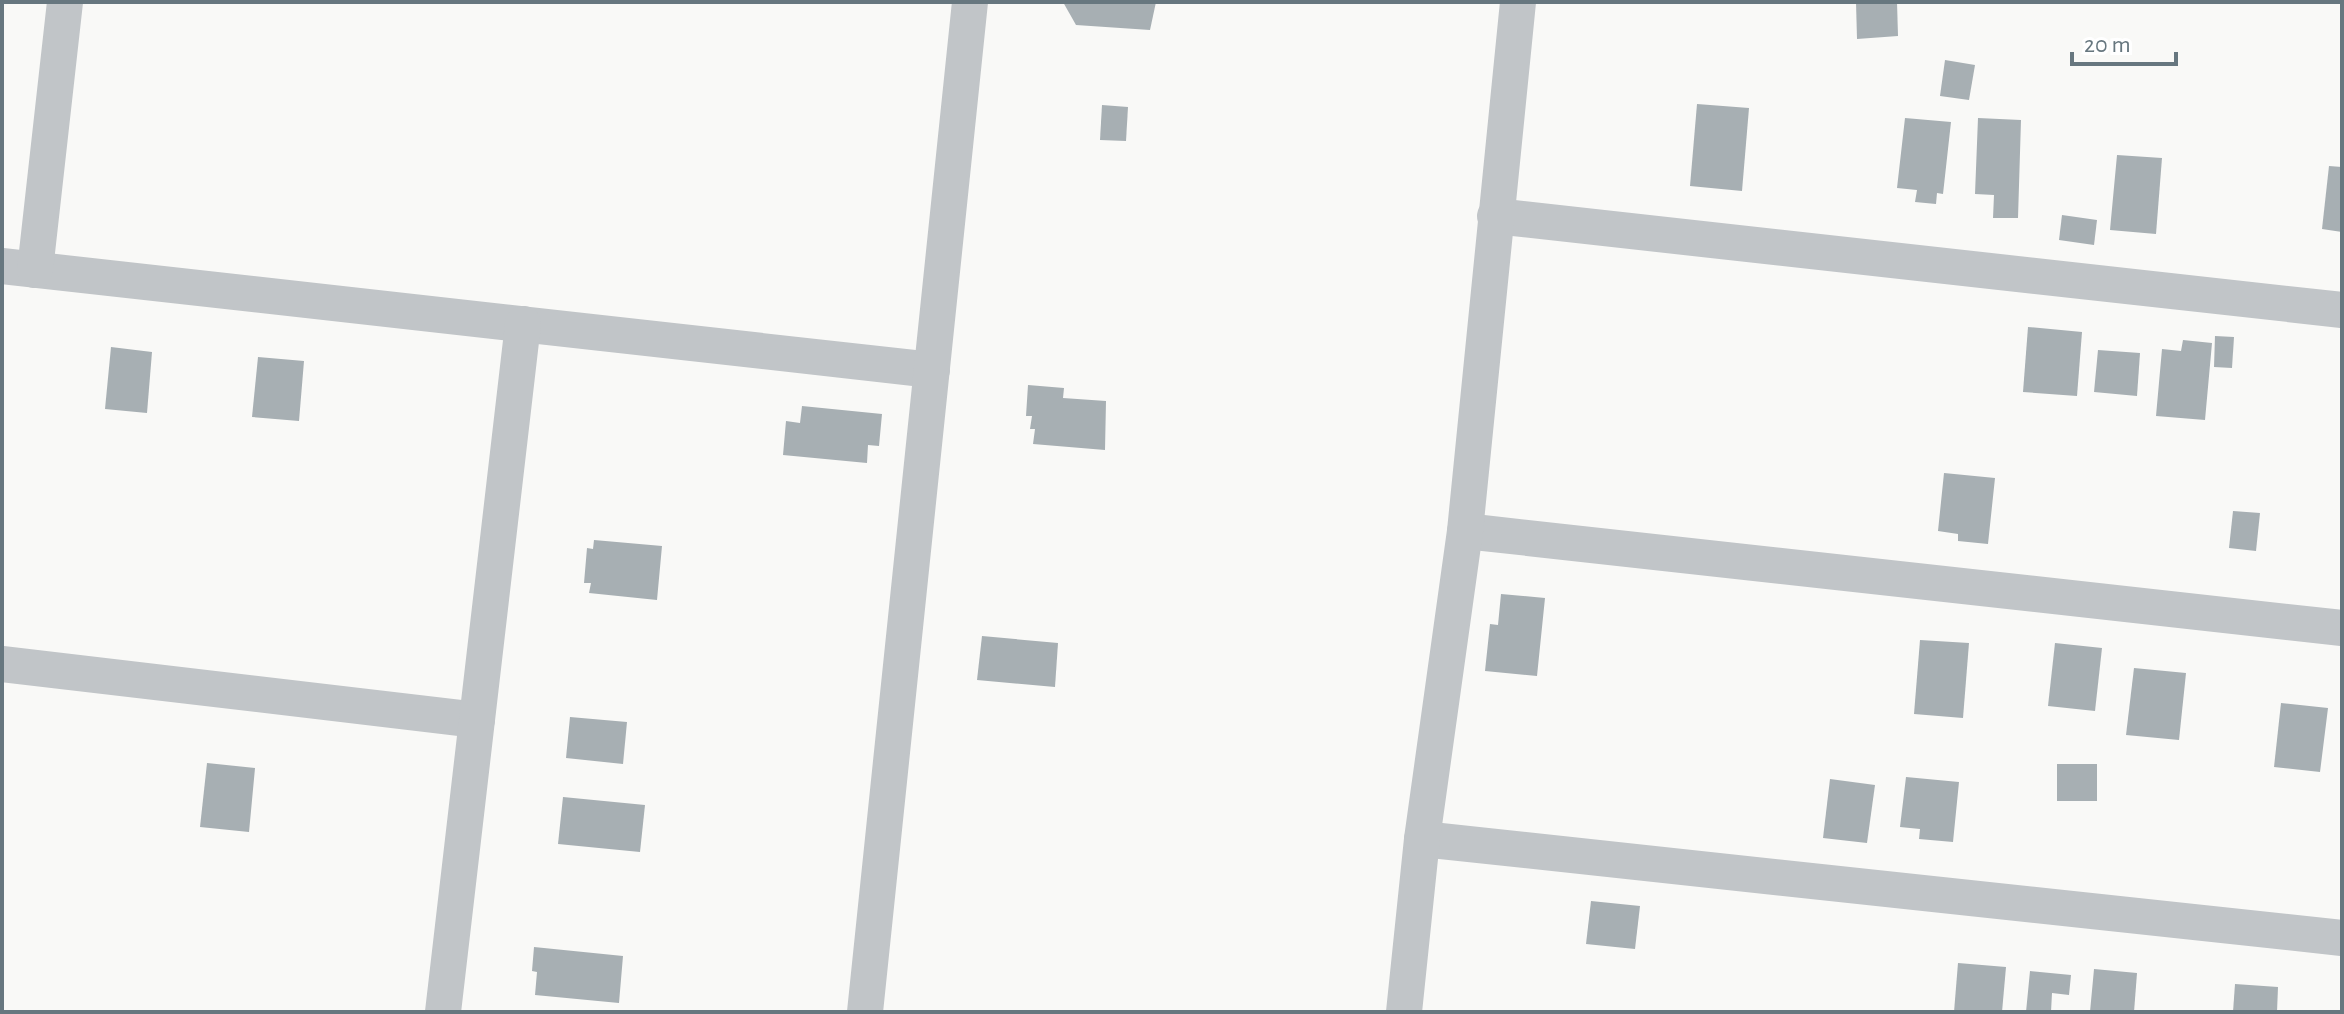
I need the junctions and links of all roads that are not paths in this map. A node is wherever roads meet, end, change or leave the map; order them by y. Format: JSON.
{"nodes":[{"id":1,"x":65,"y":2,"type":"edge"},
{"id":2,"x":970,"y":2,"type":"edge"},
{"id":3,"x":1518,"y":2,"type":"edge"},
{"id":4,"x":1495,"y":216,"type":"junction"},
{"id":5,"x":18,"y":268,"type":"edge"},
{"id":6,"x":2342,"y":310,"type":"edge"},
{"id":7,"x":523,"y":324,"type":"junction"},
{"id":8,"x":932,"y":370,"type":"junction"},
{"id":9,"x":1465,"y":531,"type":"junction"},
{"id":10,"x":2342,"y":628,"type":"edge"},
{"id":11,"x":2,"y":664,"type":"edge"},
{"id":12,"x":477,"y":720,"type":"junction"},
{"id":13,"x":1422,"y":839,"type":"junction"},
{"id":14,"x":2342,"y":938,"type":"edge"},
{"id":15,"x":443,"y":1012,"type":"edge"},
{"id":16,"x":865,"y":1012,"type":"edge"},
{"id":17,"x":1404,"y":1012,"type":"edge"}],
"edges":[{"from":1,"to":5,"type":"street"},
{"from":2,"to":8,"type":"street"},
{"from":3,"to":4,"type":"street"},
{"from":4,"to":6,"type":"street"},
{"from":4,"to":9,"type":"street"},
{"from":5,"to":7,"type":"street"},
{"from":7,"to":8,"type":"street"},
{"from":7,"to":12,"type":"street"},
{"from":8,"to":16,"type":"street"},
{"from":9,"to":10,"type":"street"},
{"from":9,"to":13,"type":"street"},
{"from":11,"to":12,"type":"street"},
{"from":12,"to":15,"type":"street"},
{"from":13,"to":14,"type":"street"},
{"from":13,"to":17,"type":"street"}]}
